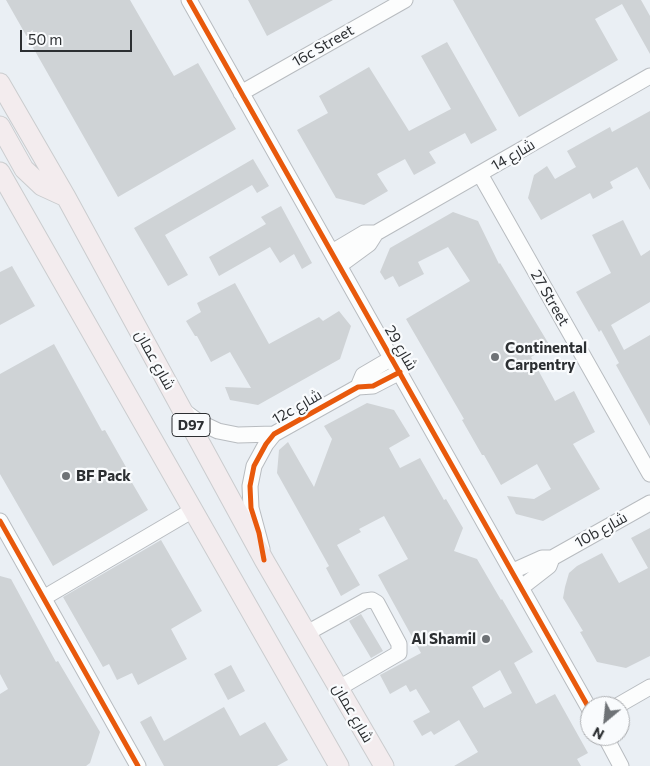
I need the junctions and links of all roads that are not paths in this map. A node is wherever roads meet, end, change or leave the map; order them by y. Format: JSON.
{"nodes":[{"id":1,"x":189,"y":0,"type":"edge"},
{"id":2,"x":405,"y":0,"type":"edge"},
{"id":3,"x":650,"y":76,"type":"edge"},
{"id":4,"x":0,"y":83,"type":"edge"},
{"id":5,"x":242,"y":93,"type":"junction"},
{"id":6,"x":0,"y":126,"type":"edge"},
{"id":7,"x":0,"y":172,"type":"edge"},
{"id":8,"x":480,"y":174,"type":"junction"},
{"id":9,"x":66,"y":197,"type":"junction"},
{"id":10,"x":376,"y":233,"type":"junction"},
{"id":11,"x":332,"y":252,"type":"junction"},
{"id":12,"x":340,"y":266,"type":"junction"},
{"id":13,"x":392,"y":358,"type":"junction"},
{"id":14,"x":400,"y":372,"type":"junction"},
{"id":15,"x":358,"y":387,"type":"junction"},
{"id":16,"x":182,"y":410,"type":"junction"},
{"id":17,"x":274,"y":434,"type":"junction"},
{"id":18,"x":650,"y":474,"type":"edge"},
{"id":19,"x":650,"y":503,"type":"edge"},
{"id":20,"x":193,"y":510,"type":"junction"},
{"id":21,"x":2,"y":529,"type":"edge"},
{"id":22,"x":552,"y":558,"type":"junction"},
{"id":23,"x":264,"y":560,"type":"junction"},
{"id":24,"x":512,"y":571,"type":"junction"},
{"id":25,"x":522,"y":587,"type":"junction"},
{"id":26,"x":44,"y":598,"type":"junction"},
{"id":27,"x":307,"y":633,"type":"junction"},
{"id":28,"x":650,"y":687,"type":"edge"},
{"id":29,"x":339,"y":688,"type":"junction"},
{"id":30,"x":582,"y":696,"type":"edge"},
{"id":31,"x":630,"y":699,"type":"edge"},
{"id":32,"x":610,"y":746,"type":"edge"},
{"id":33,"x":137,"y":766,"type":"edge"},
{"id":34,"x":339,"y":766,"type":"edge"},
{"id":35,"x":384,"y":766,"type":"edge"},
{"id":36,"x":621,"y":766,"type":"edge"}],
"edges":[{"from":1,"to":5,"type":"street","name":"شارع 29"},
{"from":2,"to":5,"type":"street","name":"16c Street"},
{"from":3,"to":8,"type":"street","name":"شارع 14"},
{"from":4,"to":9,"type":"main road","name":"شارع عمان","number":"D97"},
{"from":5,"to":11,"type":"street","name":"شارع 29"},
{"from":6,"to":9,"type":"main road"},
{"from":7,"to":20,"type":"main road","number":"D97"},
{"from":8,"to":10,"type":"street","name":"شارع 14"},
{"from":8,"to":18,"type":"street","name":"27 Street"},
{"from":9,"to":16,"type":"main road","name":"شارع عمان","number":"D97"},
{"from":10,"to":11,"type":"street","name":"شارع 14"},
{"from":10,"to":12,"type":"street","name":"شارع 14"},
{"from":11,"to":12,"type":"street","name":"شارع 29"},
{"from":12,"to":13,"type":"street","name":"شارع 29"},
{"from":13,"to":14,"type":"street","name":"شارع 29"},
{"from":13,"to":15,"type":"street","name":"12c شارع"},
{"from":14,"to":15,"type":"street","name":"12c شارع"},
{"from":14,"to":24,"type":"street","name":"شارع 29"},
{"from":15,"to":17,"type":"street","name":"12c شارع"},
{"from":16,"to":17,"type":"street","name":"12c شارع"},
{"from":16,"to":23,"type":"main road","name":"شارع عمان","number":"D97"},
{"from":17,"to":23,"type":"street","name":"12c شارع"},
{"from":19,"to":22,"type":"street","name":"10b شارع"},
{"from":20,"to":26,"type":"street"},
{"from":20,"to":34,"type":"main road","number":"D97"},
{"from":21,"to":26,"type":"street"},
{"from":22,"to":24,"type":"street","name":"10b شارع"},
{"from":22,"to":25,"type":"street","name":"10b شارع"},
{"from":23,"to":27,"type":"main road","name":"شارع عمان","number":"D97"},
{"from":24,"to":25,"type":"street","name":"شارع 29"},
{"from":25,"to":30,"type":"street","name":"شارع 29"},
{"from":26,"to":33,"type":"street"},
{"from":27,"to":29,"type":"main road","name":"شارع عمان","number":"D97"},
{"from":27,"to":29,"type":"street"},
{"from":28,"to":31,"type":"street"},
{"from":29,"to":35,"type":"main road","name":"شارع عمان","number":"D97"},
{"from":32,"to":36,"type":"street"}]}
